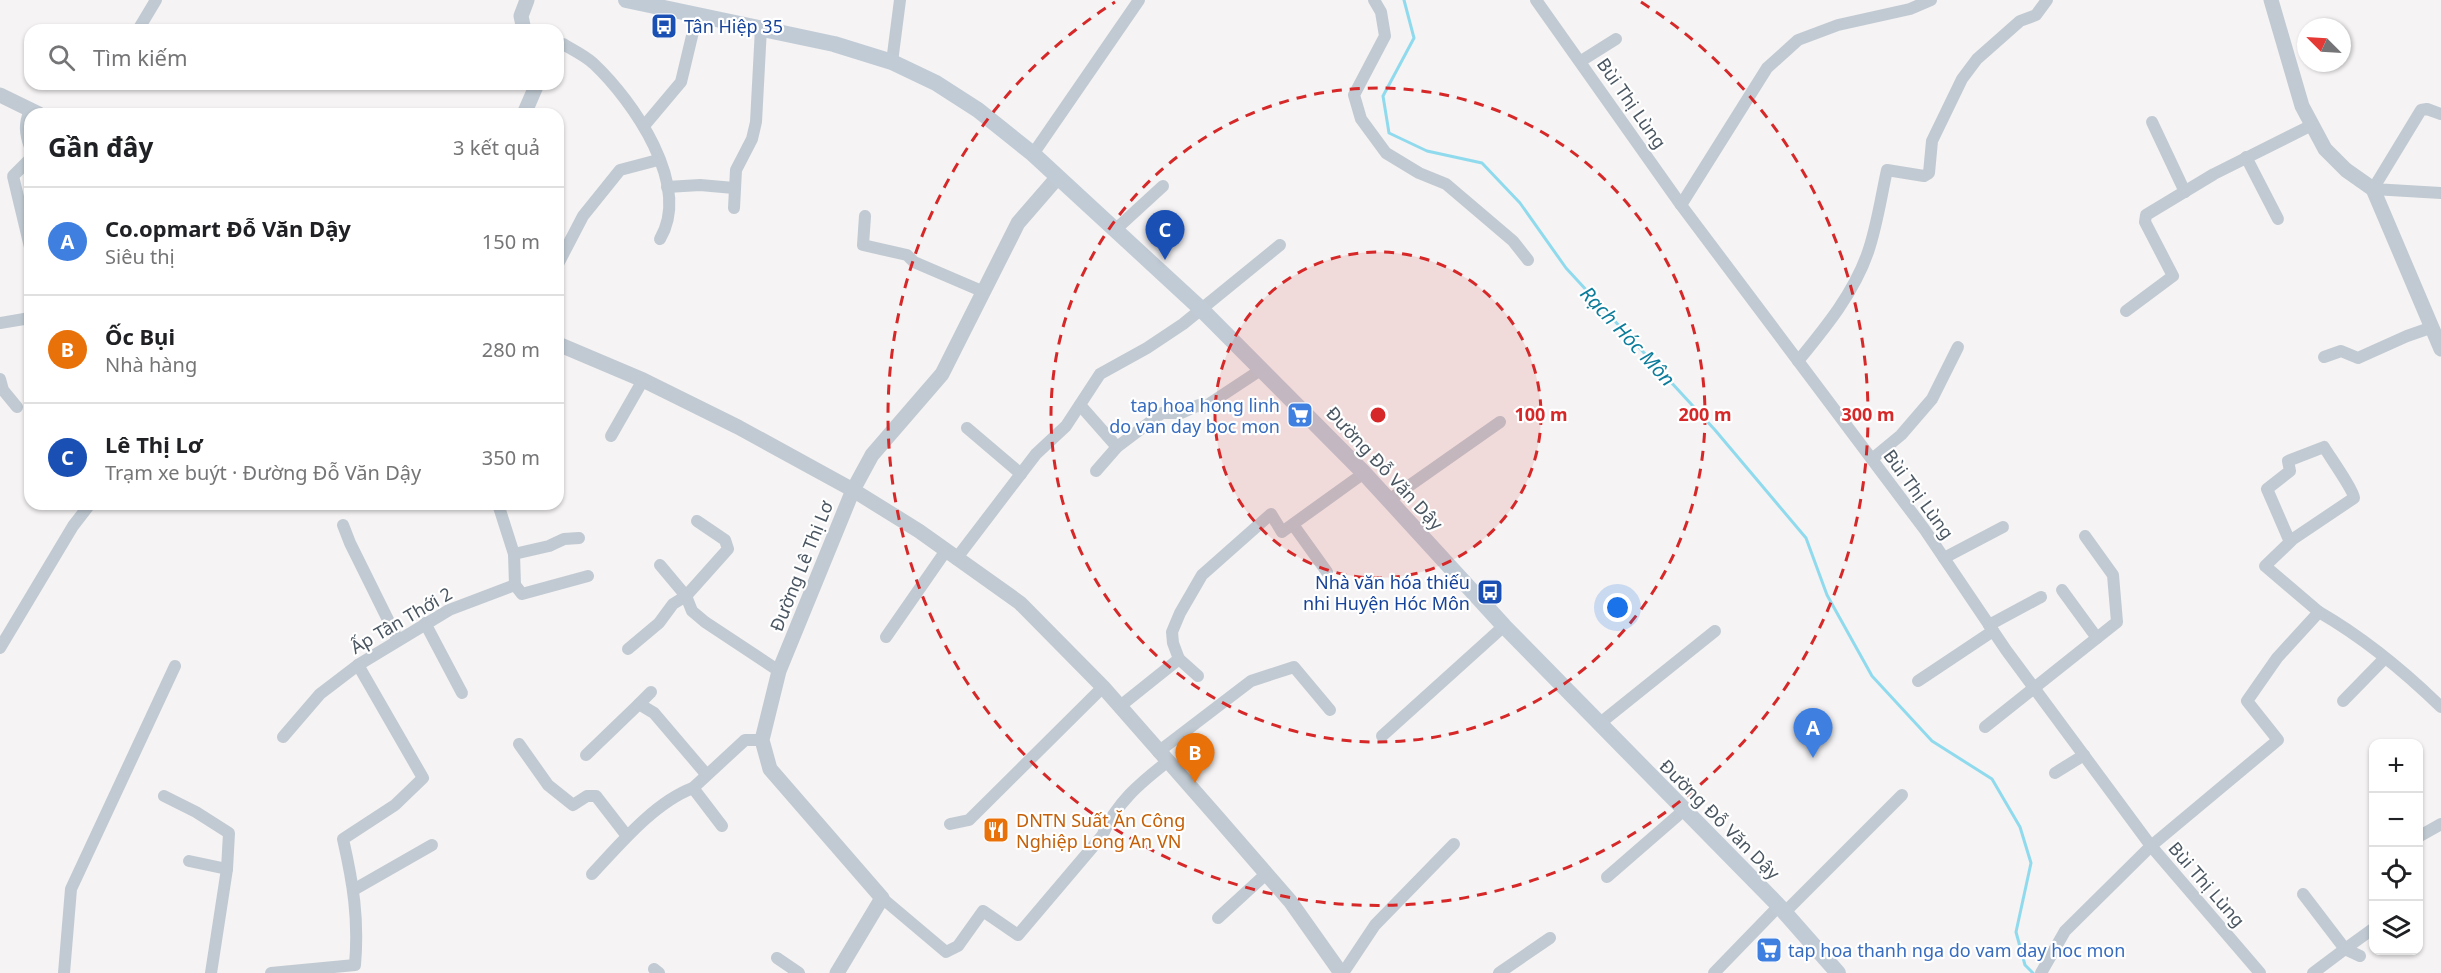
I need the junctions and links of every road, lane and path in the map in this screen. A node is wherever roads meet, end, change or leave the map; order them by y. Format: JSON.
{"nodes":[{"id":1,"x":156,"y":0,"type":"edge"},
{"id":2,"x":527,"y":0,"type":"edge"},
{"id":3,"x":626,"y":0,"type":"edge"},
{"id":4,"x":900,"y":0,"type":"edge"},
{"id":5,"x":1139,"y":0,"type":"edge"},
{"id":6,"x":1374,"y":0,"type":"edge"},
{"id":7,"x":1536,"y":0,"type":"edge"},
{"id":8,"x":1931,"y":0,"type":"edge"},
{"id":9,"x":2047,"y":0,"type":"edge"},
{"id":10,"x":2271,"y":0,"type":"edge"},
{"id":11,"x":697,"y":15,"type":"junction"},
{"id":12,"x":142,"y":24,"type":"edge"},
{"id":13,"x":523,"y":24,"type":"edge"},
{"id":14,"x":761,"y":28,"type":"junction"},
{"id":15,"x":1616,"y":39,"type":"dead end"},
{"id":16,"x":564,"y":45,"type":"edge"},
{"id":17,"x":892,"y":62,"type":"junction"},
{"id":18,"x":1581,"y":62,"type":"junction"},
{"id":19,"x":534,"y":90,"type":"edge"},
{"id":20,"x":0,"y":95,"type":"edge"},
{"id":21,"x":26,"y":108,"type":"edge"},
{"id":22,"x":527,"y":108,"type":"edge"},
{"id":23,"x":2441,"y":114,"type":"edge"},
{"id":24,"x":2152,"y":122,"type":"dead end"},
{"id":25,"x":2312,"y":125,"type":"junction"},
{"id":26,"x":644,"y":126,"type":"junction"},
{"id":27,"x":1033,"y":154,"type":"junction"},
{"id":28,"x":2246,"y":157,"type":"junction"},
{"id":29,"x":658,"y":160,"type":"junction"},
{"id":30,"x":24,"y":164,"type":"edge"},
{"id":31,"x":1057,"y":178,"type":"junction"},
{"id":32,"x":1163,"y":186,"type":"dead end"},
{"id":33,"x":667,"y":187,"type":"junction"},
{"id":34,"x":734,"y":188,"type":"junction"},
{"id":35,"x":2373,"y":189,"type":"junction"},
{"id":36,"x":2185,"y":192,"type":"junction"},
{"id":37,"x":2441,"y":193,"type":"edge"},
{"id":38,"x":1681,"y":205,"type":"junction"},
{"id":39,"x":734,"y":208,"type":"dead end"},
{"id":40,"x":865,"y":216,"type":"dead end"},
{"id":41,"x":2278,"y":219,"type":"dead end"},
{"id":42,"x":24,"y":223,"type":"edge"},
{"id":43,"x":1115,"y":230,"type":"junction"},
{"id":44,"x":660,"y":239,"type":"dead end"},
{"id":45,"x":1280,"y":245,"type":"dead end"},
{"id":46,"x":564,"y":252,"type":"edge"},
{"id":47,"x":1528,"y":260,"type":"dead end"},
{"id":48,"x":984,"y":292,"type":"junction"},
{"id":49,"x":1200,"y":308,"type":"junction"},
{"id":50,"x":0,"y":311,"type":"edge"},
{"id":51,"x":2126,"y":311,"type":"dead end"},
{"id":52,"x":24,"y":319,"type":"edge"},
{"id":53,"x":0,"y":323,"type":"edge"},
{"id":54,"x":2430,"y":328,"type":"junction"},
{"id":55,"x":564,"y":347,"type":"edge"},
{"id":56,"x":1958,"y":347,"type":"dead end"},
{"id":57,"x":2441,"y":350,"type":"edge"},
{"id":58,"x":2324,"y":357,"type":"dead end"},
{"id":59,"x":1798,"y":361,"type":"junction"},
{"id":60,"x":1262,"y":369,"type":"junction"},
{"id":61,"x":0,"y":379,"type":"edge"},
{"id":62,"x":643,"y":380,"type":"junction"},
{"id":63,"x":1080,"y":405,"type":"junction"},
{"id":64,"x":17,"y":406,"type":"dead end"},
{"id":65,"x":1500,"y":422,"type":"dead end"},
{"id":66,"x":968,"y":428,"type":"dead end"},
{"id":67,"x":611,"y":436,"type":"dead end"},
{"id":68,"x":1117,"y":447,"type":"junction"},
{"id":69,"x":1872,"y":459,"type":"junction"},
{"id":70,"x":1096,"y":471,"type":"dead end"},
{"id":71,"x":1364,"y":473,"type":"junction"},
{"id":72,"x":1021,"y":474,"type":"junction"},
{"id":73,"x":853,"y":490,"type":"junction"},
{"id":74,"x":1389,"y":500,"type":"junction"},
{"id":75,"x":85,"y":510,"type":"edge"},
{"id":76,"x":500,"y":510,"type":"edge"},
{"id":77,"x":697,"y":521,"type":"dead end"},
{"id":78,"x":342,"y":525,"type":"dead end"},
{"id":79,"x":1293,"y":526,"type":"junction"},
{"id":80,"x":2003,"y":527,"type":"dead end"},
{"id":81,"x":2085,"y":536,"type":"dead end"},
{"id":82,"x":579,"y":538,"type":"dead end"},
{"id":83,"x":2290,"y":542,"type":"junction"},
{"id":84,"x":514,"y":554,"type":"junction"},
{"id":85,"x":950,"y":555,"type":"junction"},
{"id":86,"x":1944,"y":558,"type":"junction"},
{"id":87,"x":660,"y":565,"type":"dead end"},
{"id":88,"x":1327,"y":572,"type":"dead end"},
{"id":89,"x":588,"y":576,"type":"dead end"},
{"id":90,"x":515,"y":585,"type":"junction"},
{"id":91,"x":2062,"y":590,"type":"dead end"},
{"id":92,"x":686,"y":596,"type":"junction"},
{"id":93,"x":2041,"y":597,"type":"dead end"},
{"id":94,"x":2319,"y":612,"type":"junction"},
{"id":95,"x":425,"y":623,"type":"junction"},
{"id":96,"x":1504,"y":626,"type":"junction"},
{"id":97,"x":1991,"y":628,"type":"junction"},
{"id":98,"x":5,"y":630,"type":"edge"},
{"id":99,"x":1715,"y":631,"type":"dead end"},
{"id":100,"x":886,"y":638,"type":"dead end"},
{"id":101,"x":2097,"y":638,"type":"junction"},
{"id":102,"x":398,"y":640,"type":"junction"},
{"id":103,"x":0,"y":648,"type":"edge"},
{"id":104,"x":628,"y":649,"type":"dead end"},
{"id":105,"x":2385,"y":658,"type":"junction"},
{"id":106,"x":1179,"y":659,"type":"junction"},
{"id":107,"x":358,"y":665,"type":"junction"},
{"id":108,"x":175,"y":666,"type":"dead end"},
{"id":109,"x":779,"y":671,"type":"junction"},
{"id":110,"x":1198,"y":676,"type":"dead end"},
{"id":111,"x":1918,"y":681,"type":"dead end"},
{"id":112,"x":2033,"y":686,"type":"junction"},
{"id":113,"x":1103,"y":687,"type":"junction"},
{"id":114,"x":651,"y":692,"type":"dead end"},
{"id":115,"x":462,"y":693,"type":"dead end"},
{"id":116,"x":2343,"y":701,"type":"dead end"},
{"id":117,"x":639,"y":704,"type":"junction"},
{"id":118,"x":1119,"y":707,"type":"junction"},
{"id":119,"x":2441,"y":707,"type":"edge"},
{"id":120,"x":1330,"y":710,"type":"dead end"},
{"id":121,"x":1599,"y":724,"type":"junction"},
{"id":122,"x":1985,"y":727,"type":"dead end"},
{"id":123,"x":1382,"y":736,"type":"dead end"},
{"id":124,"x":283,"y":737,"type":"dead end"},
{"id":125,"x":762,"y":740,"type":"junction"},
{"id":126,"x":519,"y":744,"type":"dead end"},
{"id":127,"x":586,"y":755,"type":"dead end"},
{"id":128,"x":2084,"y":755,"type":"junction"},
{"id":129,"x":1162,"y":757,"type":"junction"},
{"id":130,"x":2055,"y":772,"type":"dead end"},
{"id":131,"x":706,"y":774,"type":"junction"},
{"id":132,"x":693,"y":788,"type":"junction"},
{"id":133,"x":1902,"y":795,"type":"dead end"},
{"id":134,"x":164,"y":796,"type":"dead end"},
{"id":135,"x":1683,"y":811,"type":"junction"},
{"id":136,"x":950,"y":824,"type":"dead end"},
{"id":137,"x":2441,"y":824,"type":"edge"},
{"id":138,"x":722,"y":826,"type":"dead end"},
{"id":139,"x":2423,"y":834,"type":"edge"},
{"id":140,"x":627,"y":836,"type":"junction"},
{"id":141,"x":1454,"y":844,"type":"dead end"},
{"id":142,"x":432,"y":845,"type":"dead end"},
{"id":143,"x":2151,"y":846,"type":"junction"},
{"id":144,"x":189,"y":861,"type":"dead end"},
{"id":145,"x":228,"y":869,"type":"junction"},
{"id":146,"x":592,"y":874,"type":"dead end"},
{"id":147,"x":1266,"y":874,"type":"junction"},
{"id":148,"x":1607,"y":877,"type":"dead end"},
{"id":149,"x":354,"y":889,"type":"junction"},
{"id":150,"x":2303,"y":894,"type":"dead end"},
{"id":151,"x":882,"y":898,"type":"junction"},
{"id":152,"x":1781,"y":910,"type":"junction"},
{"id":153,"x":1218,"y":918,"type":"dead end"},
{"id":154,"x":2369,"y":931,"type":"edge"},
{"id":155,"x":1551,"y":938,"type":"dead end"},
{"id":156,"x":2345,"y":949,"type":"junction"},
{"id":157,"x":2361,"y":956,"type":"dead end"},
{"id":158,"x":777,"y":958,"type":"dead end"},
{"id":159,"x":326,"y":970,"type":"edge"},
{"id":160,"x":2042,"y":972,"type":"edge"},
{"id":161,"x":64,"y":973,"type":"edge"},
{"id":162,"x":211,"y":973,"type":"edge"},
{"id":163,"x":271,"y":973,"type":"edge"},
{"id":164,"x":799,"y":973,"type":"edge"},
{"id":165,"x":837,"y":973,"type":"edge"},
{"id":166,"x":1342,"y":973,"type":"edge"},
{"id":167,"x":1499,"y":973,"type":"edge"},
{"id":168,"x":1714,"y":973,"type":"edge"},
{"id":169,"x":1838,"y":973,"type":"edge"},
{"id":170,"x":2260,"y":973,"type":"edge"},
{"id":171,"x":2313,"y":973,"type":"edge"}],
"edges":[{"from":1,"to":12,"type":"street"},
{"from":2,"to":13,"type":"street"},
{"from":3,"to":11,"type":"main road","name":"Đường Đỗ Văn Dậy"},
{"from":4,"to":17,"type":"street"},
{"from":5,"to":27,"type":"street"},
{"from":6,"to":47,"type":"street"},
{"from":7,"to":18,"type":"street","name":"Bùi Thị Lùng"},
{"from":8,"to":38,"type":"street"},
{"from":9,"to":59,"type":"street"},
{"from":10,"to":25,"type":"street"},
{"from":11,"to":14,"type":"main road","name":"Đường Đỗ Văn Dậy"},
{"from":11,"to":26,"type":"street"},
{"from":14,"to":17,"type":"main road","name":"Đường Đỗ Văn Dậy"},
{"from":14,"to":34,"type":"street"},
{"from":15,"to":18,"type":"street"},
{"from":16,"to":26,"type":"street"},
{"from":17,"to":27,"type":"main road","name":"Đường Đỗ Văn Dậy"},
{"from":18,"to":38,"type":"street","name":"Bùi Thị Lùng"},
{"from":19,"to":22,"type":"street"},
{"from":20,"to":21,"type":"street"},
{"from":23,"to":35,"type":"street"},
{"from":24,"to":36,"type":"street"},
{"from":25,"to":28,"type":"street"},
{"from":25,"to":35,"type":"street"},
{"from":26,"to":29,"type":"street"},
{"from":27,"to":31,"type":"main road","name":"Đường Đỗ Văn Dậy"},
{"from":28,"to":36,"type":"street"},
{"from":28,"to":41,"type":"street"},
{"from":29,"to":33,"type":"street"},
{"from":29,"to":46,"type":"street"},
{"from":30,"to":42,"type":"street"},
{"from":31,"to":43,"type":"main road","name":"Đường Đỗ Văn Dậy"},
{"from":31,"to":48,"type":"street","name":"Đường Lê Thị Lơ"},
{"from":32,"to":43,"type":"street"},
{"from":33,"to":34,"type":"street"},
{"from":33,"to":44,"type":"street"},
{"from":34,"to":39,"type":"street"},
{"from":35,"to":37,"type":"street"},
{"from":35,"to":54,"type":"street"},
{"from":36,"to":51,"type":"street"},
{"from":38,"to":59,"type":"street","name":"Bùi Thị Lùng"},
{"from":40,"to":48,"type":"street"},
{"from":43,"to":49,"type":"main road","name":"Đường Đỗ Văn Dậy"},
{"from":45,"to":49,"type":"street"},
{"from":48,"to":73,"type":"street","name":"Đường Lê Thị Lơ"},
{"from":49,"to":60,"type":"main road","name":"Đường Đỗ Văn Dậy"},
{"from":49,"to":63,"type":"street"},
{"from":50,"to":53,"type":"street"},
{"from":52,"to":53,"type":"street"},
{"from":54,"to":57,"type":"street"},
{"from":54,"to":58,"type":"street"},
{"from":55,"to":62,"type":"street"},
{"from":56,"to":69,"type":"street"},
{"from":59,"to":69,"type":"street","name":"Bùi Thị Lùng"},
{"from":60,"to":68,"type":"street"},
{"from":60,"to":71,"type":"main road","name":"Đường Đỗ Văn Dậy"},
{"from":61,"to":64,"type":"street"},
{"from":62,"to":67,"type":"street"},
{"from":62,"to":73,"type":"street"},
{"from":63,"to":68,"type":"street"},
{"from":63,"to":72,"type":"street"},
{"from":65,"to":74,"type":"street"},
{"from":66,"to":72,"type":"street"},
{"from":68,"to":70,"type":"street"},
{"from":69,"to":86,"type":"street","name":"Bùi Thị Lùng"},
{"from":71,"to":74,"type":"main road","name":"Đường Đỗ Văn Dậy"},
{"from":71,"to":79,"type":"street"},
{"from":72,"to":85,"type":"street"},
{"from":73,"to":85,"type":"street"},
{"from":73,"to":109,"type":"street","name":"Đường Lê Thị Lơ"},
{"from":74,"to":96,"type":"main road","name":"Đường Đỗ Văn Dậy"},
{"from":75,"to":98,"type":"street"},
{"from":76,"to":84,"type":"street"},
{"from":77,"to":92,"type":"street"},
{"from":78,"to":102,"type":"street"},
{"from":79,"to":88,"type":"street"},
{"from":79,"to":106,"type":"street"},
{"from":80,"to":86,"type":"street"},
{"from":81,"to":101,"type":"street"},
{"from":82,"to":84,"type":"street"},
{"from":83,"to":83,"type":"street"},
{"from":83,"to":94,"type":"street"},
{"from":84,"to":90,"type":"street"},
{"from":85,"to":100,"type":"street"},
{"from":85,"to":113,"type":"street"},
{"from":86,"to":97,"type":"street","name":"Bùi Thị Lùng"},
{"from":87,"to":92,"type":"street"},
{"from":89,"to":90,"type":"street"},
{"from":90,"to":95,"type":"street","name":"Ấp Tân Thới 2"},
{"from":91,"to":101,"type":"street"},
{"from":92,"to":104,"type":"street"},
{"from":92,"to":109,"type":"street"},
{"from":93,"to":97,"type":"street"},
{"from":94,"to":105,"type":"street"},
{"from":94,"to":143,"type":"street"},
{"from":95,"to":102,"type":"street","name":"Ấp Tân Thới 2"},
{"from":95,"to":115,"type":"street"},
{"from":96,"to":121,"type":"main road","name":"Đường Đỗ Văn Dậy"},
{"from":96,"to":123,"type":"street"},
{"from":97,"to":111,"type":"street"},
{"from":97,"to":112,"type":"street","name":"Bùi Thị Lùng"},
{"from":98,"to":103,"type":"street"},
{"from":99,"to":121,"type":"street"},
{"from":101,"to":112,"type":"street"},
{"from":102,"to":107,"type":"street","name":"Ấp Tân Thới 2"},
{"from":105,"to":116,"type":"street"},
{"from":105,"to":119,"type":"street"},
{"from":106,"to":110,"type":"street"},
{"from":106,"to":118,"type":"street"},
{"from":107,"to":124,"type":"street","name":"Ấp Tân Thới 2"},
{"from":107,"to":149,"type":"street"},
{"from":108,"to":161,"type":"street"},
{"from":109,"to":125,"type":"street","name":"Đường Lê Thị Lơ"},
{"from":112,"to":122,"type":"street"},
{"from":112,"to":128,"type":"street","name":"Bùi Thị Lùng"},
{"from":113,"to":118,"type":"street"},
{"from":113,"to":136,"type":"street"},
{"from":114,"to":117,"type":"street"},
{"from":117,"to":127,"type":"street"},
{"from":117,"to":131,"type":"street"},
{"from":118,"to":129,"type":"street"},
{"from":120,"to":129,"type":"street"},
{"from":121,"to":135,"type":"main road","name":"Đường Đỗ Văn Dậy"},
{"from":125,"to":131,"type":"street"},
{"from":125,"to":151,"type":"street","name":"Đường Lê Thị Lơ"},
{"from":126,"to":140,"type":"street"},
{"from":128,"to":130,"type":"street"},
{"from":128,"to":143,"type":"street","name":"Bùi Thị Lùng"},
{"from":129,"to":147,"type":"street"},
{"from":129,"to":151,"type":"street"},
{"from":131,"to":132,"type":"street"},
{"from":132,"to":138,"type":"street"},
{"from":132,"to":140,"type":"street"},
{"from":133,"to":152,"type":"street"},
{"from":134,"to":145,"type":"street"},
{"from":135,"to":148,"type":"street"},
{"from":135,"to":152,"type":"main road","name":"Đường Đỗ Văn Dậy"},
{"from":137,"to":139,"type":"street"},
{"from":140,"to":146,"type":"street"},
{"from":141,"to":166,"type":"street"},
{"from":142,"to":149,"type":"street"},
{"from":143,"to":160,"type":"street"},
{"from":143,"to":170,"type":"street","name":"Bùi Thị Lùng"},
{"from":144,"to":145,"type":"street"},
{"from":145,"to":162,"type":"street"},
{"from":147,"to":153,"type":"street"},
{"from":147,"to":166,"type":"street"},
{"from":149,"to":159,"type":"street"},
{"from":150,"to":156,"type":"street"},
{"from":151,"to":165,"type":"street"},
{"from":152,"to":168,"type":"street"},
{"from":152,"to":169,"type":"main road","name":"Đường Đỗ Văn Dậy"},
{"from":154,"to":156,"type":"street"},
{"from":155,"to":167,"type":"street"},
{"from":156,"to":157,"type":"street"},
{"from":156,"to":171,"type":"street"},
{"from":158,"to":164,"type":"street"},
{"from":159,"to":163,"type":"street"}]}
